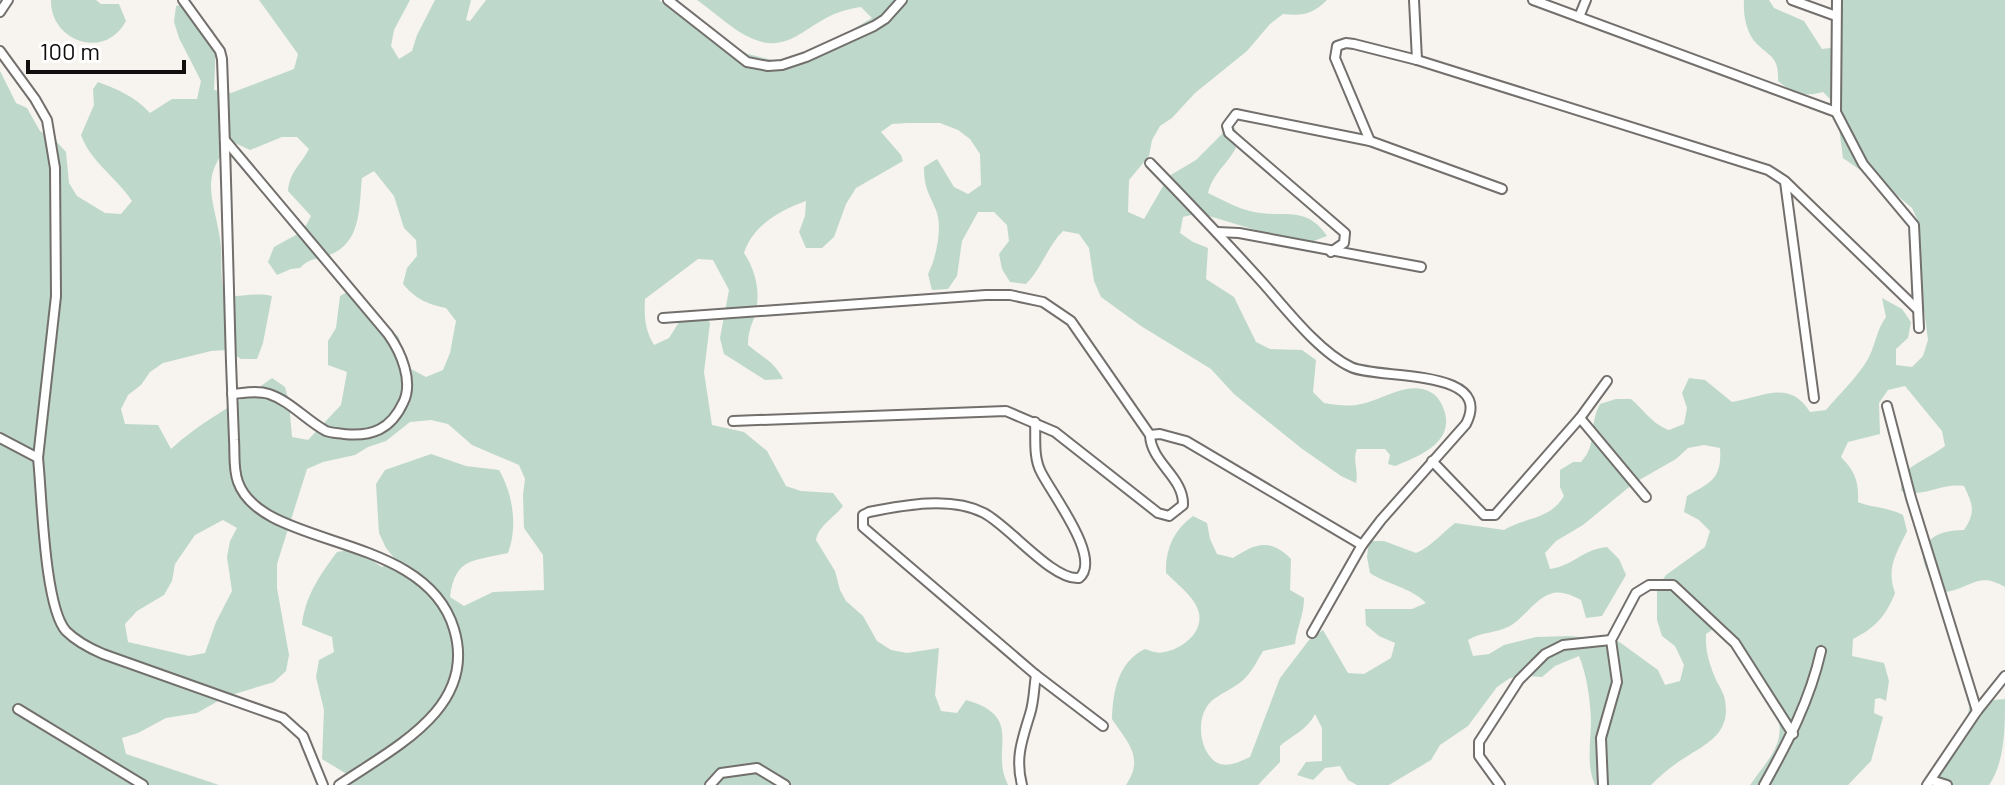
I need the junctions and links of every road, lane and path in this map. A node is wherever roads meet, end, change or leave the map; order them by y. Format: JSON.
{"nodes":[{"id":1,"x":8,"y":0,"type":"edge"},
{"id":2,"x":183,"y":0,"type":"edge"},
{"id":3,"x":668,"y":0,"type":"edge"},
{"id":4,"x":902,"y":0,"type":"edge"},
{"id":5,"x":1414,"y":0,"type":"edge"},
{"id":6,"x":1533,"y":0,"type":"edge"},
{"id":7,"x":1586,"y":0,"type":"edge"},
{"id":8,"x":1792,"y":0,"type":"edge"},
{"id":9,"x":1837,"y":0,"type":"edge"},
{"id":10,"x":0,"y":12,"type":"edge"},
{"id":11,"x":1836,"y":16,"type":"junction"},
{"id":12,"x":1579,"y":17,"type":"junction"},
{"id":13,"x":0,"y":51,"type":"edge"},
{"id":14,"x":1417,"y":60,"type":"junction"},
{"id":15,"x":1836,"y":112,"type":"junction"},
{"id":16,"x":225,"y":140,"type":"junction"},
{"id":17,"x":1370,"y":141,"type":"junction"},
{"id":18,"x":1150,"y":163,"type":"dead end"},
{"id":19,"x":1785,"y":181,"type":"junction"},
{"id":20,"x":1502,"y":189,"type":"dead end"},
{"id":21,"x":1216,"y":231,"type":"junction"},
{"id":22,"x":1331,"y":252,"type":"junction"},
{"id":23,"x":1421,"y":267,"type":"dead end"},
{"id":24,"x":1916,"y":308,"type":"junction"},
{"id":25,"x":663,"y":318,"type":"dead end"},
{"id":26,"x":1919,"y":328,"type":"dead end"},
{"id":27,"x":1607,"y":381,"type":"dead end"},
{"id":28,"x":232,"y":394,"type":"junction"},
{"id":29,"x":1814,"y":398,"type":"dead end"},
{"id":30,"x":1887,"y":406,"type":"dead end"},
{"id":31,"x":1580,"y":418,"type":"junction"},
{"id":32,"x":733,"y":421,"type":"dead end"},
{"id":33,"x":1035,"y":422,"type":"junction"},
{"id":34,"x":1150,"y":435,"type":"junction"},
{"id":35,"x":0,"y":438,"type":"edge"},
{"id":36,"x":38,"y":458,"type":"junction"},
{"id":37,"x":1432,"y":461,"type":"junction"},
{"id":38,"x":1646,"y":497,"type":"dead end"},
{"id":39,"x":1362,"y":545,"type":"junction"},
{"id":40,"x":1312,"y":633,"type":"dead end"},
{"id":41,"x":1611,"y":640,"type":"junction"},
{"id":42,"x":1821,"y":651,"type":"dead end"},
{"id":43,"x":1036,"y":675,"type":"junction"},
{"id":44,"x":2005,"y":676,"type":"edge"},
{"id":45,"x":18,"y":709,"type":"dead end"},
{"id":46,"x":1977,"y":711,"type":"junction"},
{"id":47,"x":1103,"y":726,"type":"dead end"},
{"id":48,"x":1793,"y":734,"type":"junction"},
{"id":49,"x":1929,"y":782,"type":"edge"},
{"id":50,"x":143,"y":785,"type":"edge"},
{"id":51,"x":323,"y":785,"type":"edge"},
{"id":52,"x":339,"y":785,"type":"edge"},
{"id":53,"x":710,"y":785,"type":"edge"},
{"id":54,"x":785,"y":785,"type":"edge"},
{"id":55,"x":1022,"y":785,"type":"edge"},
{"id":56,"x":1500,"y":785,"type":"edge"},
{"id":57,"x":1603,"y":785,"type":"edge"},
{"id":58,"x":1764,"y":785,"type":"edge"},
{"id":59,"x":1947,"y":785,"type":"edge"}],
"edges":[{"from":1,"to":10,"type":"street"},
{"from":2,"to":16,"type":"street"},
{"from":3,"to":4,"type":"street"},
{"from":5,"to":14,"type":"street"},
{"from":6,"to":12,"type":"street"},
{"from":7,"to":12,"type":"street"},
{"from":8,"to":11,"type":"street"},
{"from":9,"to":11,"type":"street"},
{"from":11,"to":15,"type":"street"},
{"from":12,"to":15,"type":"street"},
{"from":13,"to":36,"type":"street"},
{"from":14,"to":17,"type":"street"},
{"from":14,"to":19,"type":"street"},
{"from":15,"to":24,"type":"street"},
{"from":16,"to":28,"type":"street"},
{"from":16,"to":28,"type":"street"},
{"from":17,"to":20,"type":"street"},
{"from":17,"to":22,"type":"street"},
{"from":18,"to":21,"type":"street"},
{"from":19,"to":24,"type":"street"},
{"from":19,"to":29,"type":"street"},
{"from":21,"to":22,"type":"street"},
{"from":21,"to":37,"type":"street"},
{"from":22,"to":23,"type":"street"},
{"from":24,"to":26,"type":"street"},
{"from":25,"to":34,"type":"street"},
{"from":27,"to":31,"type":"street"},
{"from":28,"to":52,"type":"street"},
{"from":30,"to":46,"type":"street"},
{"from":31,"to":37,"type":"street"},
{"from":31,"to":38,"type":"street"},
{"from":32,"to":33,"type":"street"},
{"from":33,"to":34,"type":"street"},
{"from":33,"to":43,"type":"street"},
{"from":34,"to":39,"type":"street"},
{"from":35,"to":36,"type":"street"},
{"from":36,"to":51,"type":"street"},
{"from":37,"to":39,"type":"street"},
{"from":39,"to":40,"type":"street"},
{"from":41,"to":48,"type":"street"},
{"from":41,"to":56,"type":"street"},
{"from":41,"to":57,"type":"street"},
{"from":42,"to":48,"type":"street"},
{"from":43,"to":47,"type":"street"},
{"from":43,"to":55,"type":"street"},
{"from":44,"to":46,"type":"street"},
{"from":45,"to":50,"type":"street"},
{"from":46,"to":49,"type":"street"},
{"from":48,"to":58,"type":"street"},
{"from":49,"to":59,"type":"street"},
{"from":53,"to":54,"type":"street"}]}
